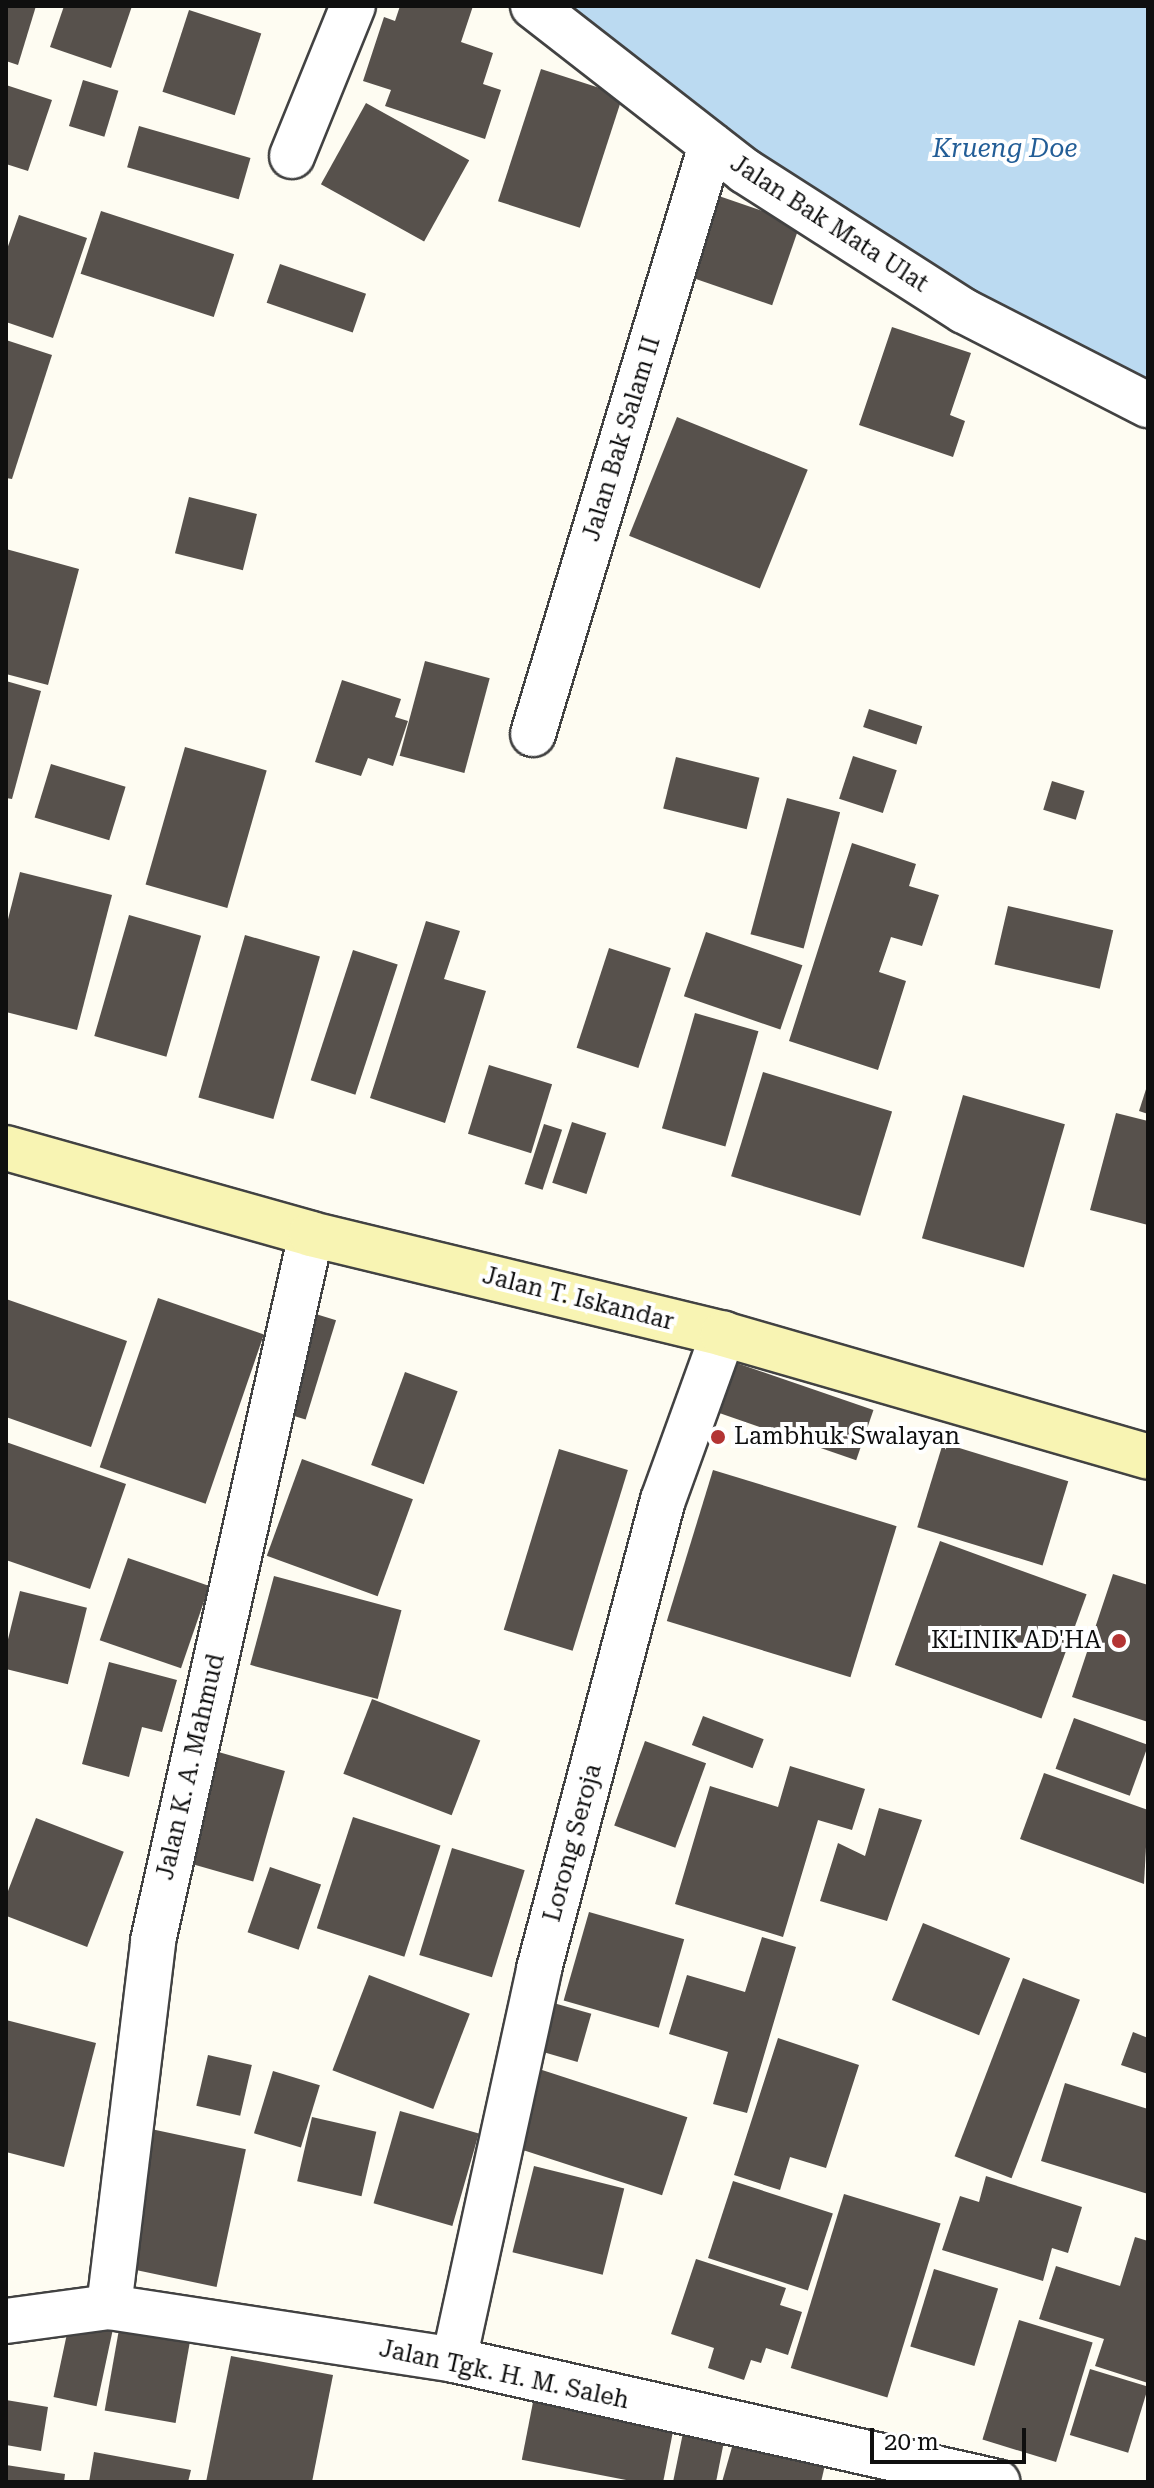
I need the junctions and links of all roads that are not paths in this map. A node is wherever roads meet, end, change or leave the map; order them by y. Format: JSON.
{"nodes":[{"id":1,"x":353,"y":6,"type":"edge"},
{"id":2,"x":533,"y":6,"type":"edge"},
{"id":3,"x":711,"y":145,"type":"junction"},
{"id":4,"x":292,"y":156,"type":"dead end"},
{"id":5,"x":1148,"y":405,"type":"edge"},
{"id":6,"x":533,"y":734,"type":"dead end"},
{"id":7,"x":6,"y":1148,"type":"edge"},
{"id":8,"x":311,"y":1234,"type":"junction"},
{"id":9,"x":723,"y":1334,"type":"junction"},
{"id":10,"x":1148,"y":1457,"type":"edge"},
{"id":11,"x":109,"y":2307,"type":"junction"},
{"id":12,"x":6,"y":2321,"type":"edge"},
{"id":13,"x":454,"y":2360,"type":"junction"},
{"id":14,"x":997,"y":2482,"type":"edge"}],
"edges":[{"from":1,"to":4,"type":"street"},
{"from":2,"to":3,"type":"street","name":"Jalan Bak Mata Ulat"},
{"from":3,"to":5,"type":"street","name":"Jalan Bak Mata Ulat"},
{"from":3,"to":6,"type":"street","name":"Jalan Bak Salam II"},
{"from":7,"to":8,"type":"street","name":"Jalan T. Iskandar"},
{"from":8,"to":9,"type":"street","name":"Jalan T. Iskandar"},
{"from":8,"to":11,"type":"street","name":"Jalan K. A. Mahmud"},
{"from":9,"to":10,"type":"street","name":"Jalan T. Iskandar"},
{"from":9,"to":13,"type":"street","name":"Lorong Seroja"},
{"from":11,"to":12,"type":"street","name":"Jalan Tgk. H. M. Saleh"},
{"from":11,"to":13,"type":"street","name":"Jalan Tgk. H. M. Saleh"},
{"from":13,"to":14,"type":"street","name":"Jalan Tgk. H. M. Saleh"}]}
